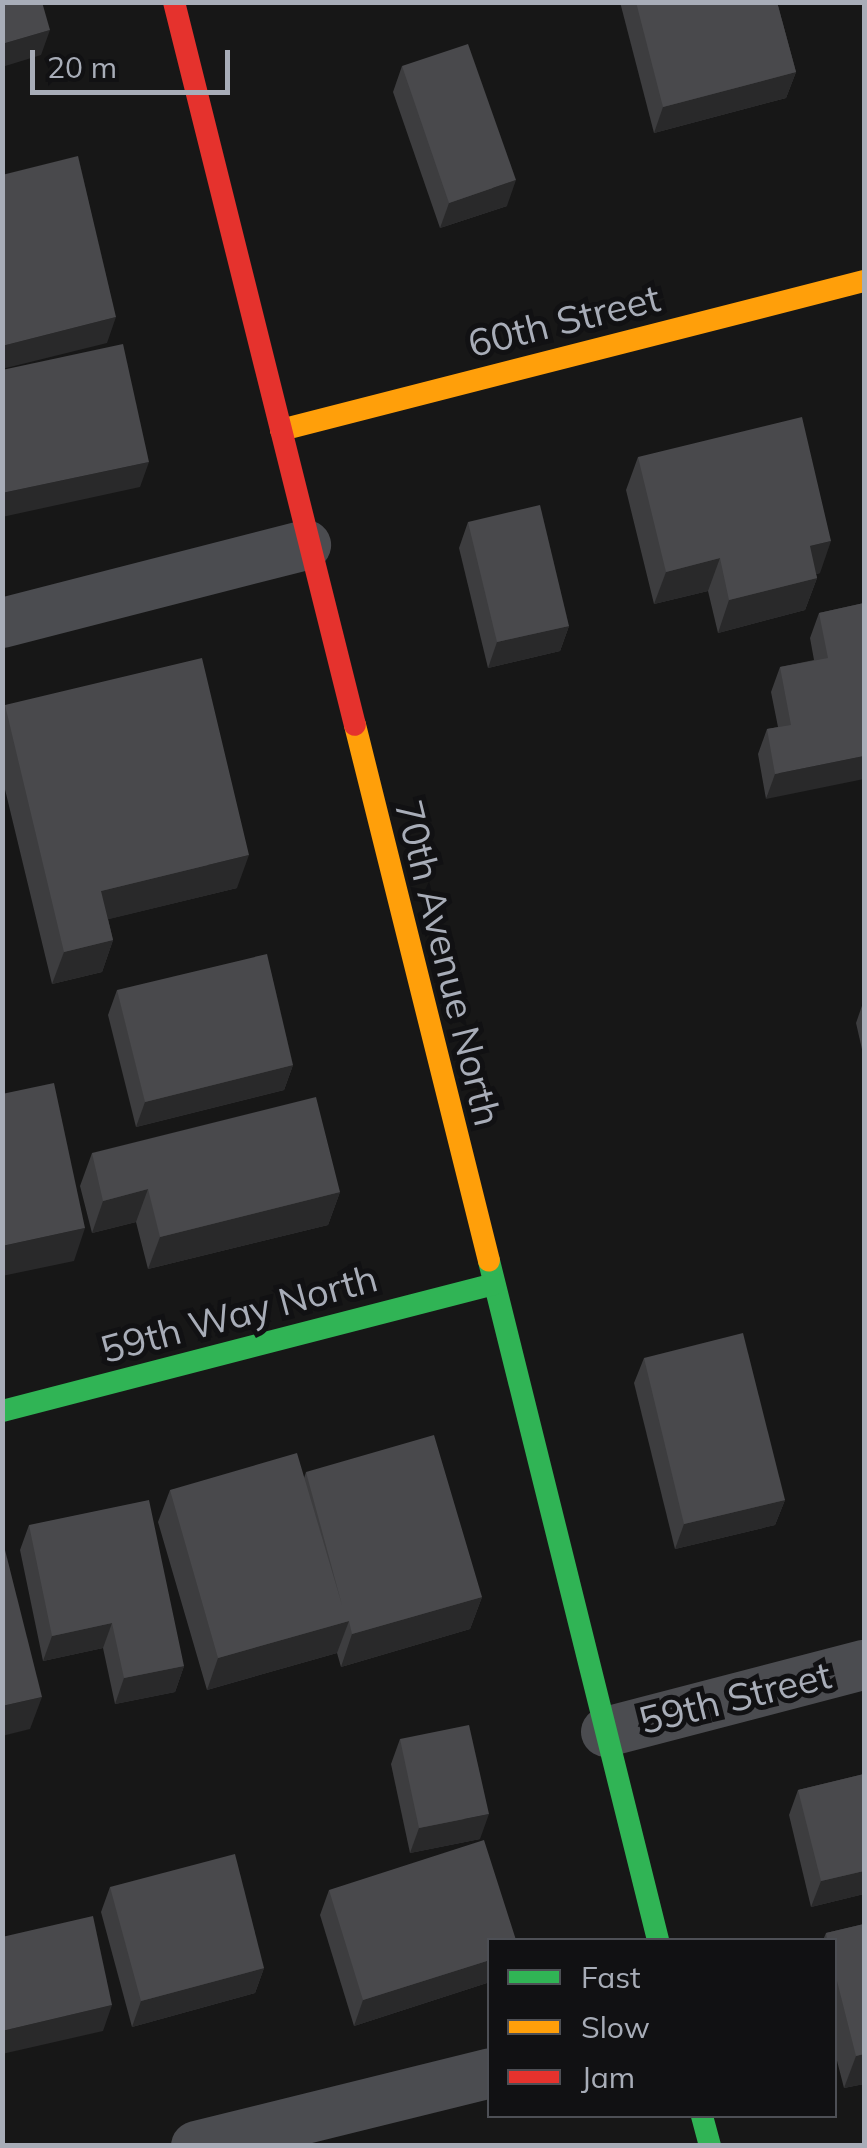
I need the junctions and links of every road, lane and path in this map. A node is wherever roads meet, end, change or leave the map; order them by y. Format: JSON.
{"nodes":[{"id":1,"x":174,"y":2,"type":"edge"},
{"id":2,"x":864,"y":280,"type":"edge"},
{"id":3,"x":281,"y":430,"type":"junction"},
{"id":4,"x":306,"y":546,"type":"junction"},
{"id":5,"x":2,"y":623,"type":"edge"},
{"id":6,"x":494,"y":1284,"type":"junction"},
{"id":7,"x":2,"y":1412,"type":"edge"},
{"id":8,"x":864,"y":1665,"type":"edge"},
{"id":9,"x":606,"y":1732,"type":"junction"},
{"id":10,"x":658,"y":1938,"type":"edge"},
{"id":11,"x":487,"y":2074,"type":"edge"},
{"id":12,"x":703,"y":2118,"type":"edge"},
{"id":13,"x":196,"y":2146,"type":"edge"},
{"id":14,"x":710,"y":2146,"type":"edge"}],
"edges":[{"from":1,"to":3,"type":"street","name":"70th Avenue North"},
{"from":2,"to":3,"type":"street","name":"60th Street"},
{"from":3,"to":4,"type":"street","name":"70th Avenue North"},
{"from":4,"to":5,"type":"street"},
{"from":4,"to":6,"type":"street","name":"70th Avenue North"},
{"from":6,"to":7,"type":"street","name":"59th Way North"},
{"from":6,"to":9,"type":"street","name":"70th Avenue North"},
{"from":8,"to":9,"type":"street","name":"59th Street"},
{"from":9,"to":10,"type":"street","name":"70th Avenue North"},
{"from":11,"to":13,"type":"street"},
{"from":12,"to":14,"type":"street"}]}
